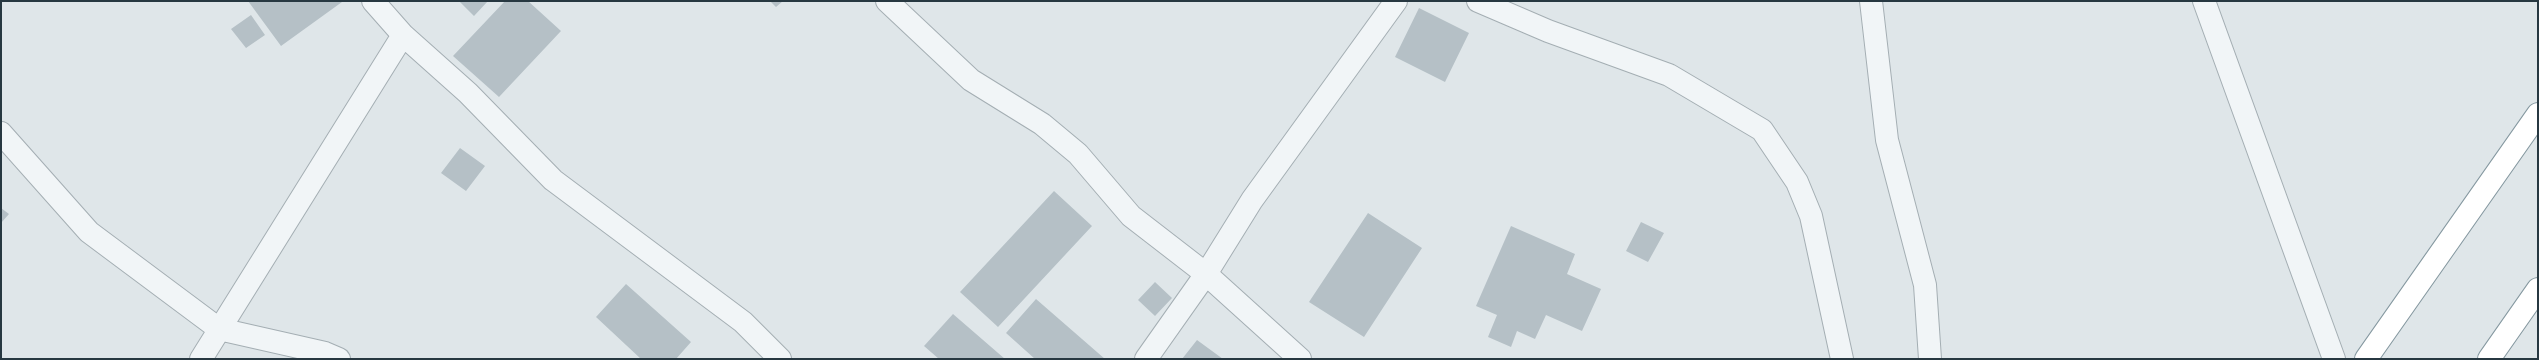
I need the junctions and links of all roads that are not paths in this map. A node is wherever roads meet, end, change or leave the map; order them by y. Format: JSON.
{"nodes":[{"id":1,"x":373,"y":1,"type":"edge"},
{"id":2,"x":887,"y":1,"type":"edge"},
{"id":3,"x":1396,"y":1,"type":"edge"},
{"id":4,"x":1478,"y":1,"type":"edge"},
{"id":5,"x":1871,"y":1,"type":"edge"},
{"id":6,"x":2204,"y":1,"type":"edge"},
{"id":7,"x":403,"y":35,"type":"junction"},
{"id":8,"x":2538,"y":114,"type":"edge"},
{"id":9,"x":1,"y":133,"type":"edge"},
{"id":10,"x":1206,"y":274,"type":"junction"},
{"id":11,"x":2538,"y":289,"type":"edge"},
{"id":12,"x":219,"y":329,"type":"junction"},
{"id":13,"x":200,"y":359,"type":"edge"},
{"id":14,"x":339,"y":359,"type":"edge"},
{"id":15,"x":780,"y":359,"type":"edge"},
{"id":16,"x":1146,"y":359,"type":"edge"},
{"id":17,"x":1300,"y":359,"type":"edge"},
{"id":18,"x":1842,"y":359,"type":"edge"},
{"id":19,"x":1930,"y":359,"type":"edge"},
{"id":20,"x":2334,"y":359,"type":"edge"},
{"id":21,"x":2366,"y":359,"type":"edge"},
{"id":22,"x":2489,"y":359,"type":"edge"}],
"edges":[{"from":1,"to":7,"type":"street"},
{"from":2,"to":10,"type":"street"},
{"from":3,"to":10,"type":"street"},
{"from":4,"to":18,"type":"street"},
{"from":5,"to":19,"type":"street"},
{"from":6,"to":20,"type":"street"},
{"from":7,"to":12,"type":"street"},
{"from":7,"to":15,"type":"street"},
{"from":8,"to":21,"type":"highway"},
{"from":9,"to":12,"type":"street"},
{"from":10,"to":16,"type":"street"},
{"from":10,"to":17,"type":"street"},
{"from":11,"to":22,"type":"highway"},
{"from":12,"to":13,"type":"street"},
{"from":12,"to":14,"type":"street"}]}
